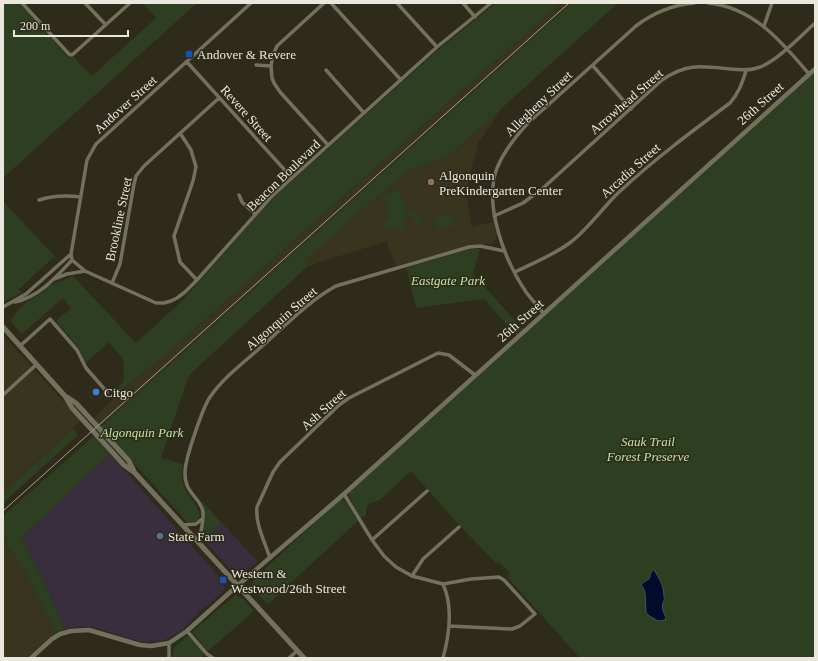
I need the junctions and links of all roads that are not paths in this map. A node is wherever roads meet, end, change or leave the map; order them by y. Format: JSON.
{"nodes":[{"id":1,"x":22,"y":3,"type":"edge"},
{"id":2,"x":85,"y":3,"type":"edge"},
{"id":3,"x":130,"y":3,"type":"edge"},
{"id":4,"x":251,"y":3,"type":"edge"},
{"id":5,"x":324,"y":3,"type":"edge"},
{"id":6,"x":331,"y":3,"type":"edge"},
{"id":7,"x":397,"y":3,"type":"edge"},
{"id":8,"x":463,"y":3,"type":"edge"},
{"id":9,"x":492,"y":3,"type":"edge"},
{"id":10,"x":694,"y":3,"type":"edge"},
{"id":11,"x":708,"y":3,"type":"edge"},
{"id":12,"x":772,"y":3,"type":"edge"},
{"id":13,"x":721,"y":4,"type":"edge"},
{"id":14,"x":674,"y":5,"type":"edge"},
{"id":15,"x":475,"y":17,"type":"junction"},
{"id":16,"x":815,"y":23,"type":"edge"},
{"id":17,"x":106,"y":25,"type":"junction"},
{"id":18,"x":764,"y":26,"type":"junction"},
{"id":19,"x":437,"y":47,"type":"junction"},
{"id":20,"x":787,"y":48,"type":"junction"},
{"id":21,"x":187,"y":62,"type":"junction"},
{"id":22,"x":256,"y":65,"type":"dead end"},
{"id":23,"x":271,"y":66,"type":"junction"},
{"id":24,"x":593,"y":66,"type":"junction"},
{"id":25,"x":815,"y":69,"type":"edge"},
{"id":26,"x":326,"y":70,"type":"dead end"},
{"id":27,"x":746,"y":70,"type":"junction"},
{"id":28,"x":809,"y":74,"type":"junction"},
{"id":29,"x":401,"y":80,"type":"junction"},
{"id":30,"x":219,"y":98,"type":"junction"},
{"id":31,"x":631,"y":108,"type":"junction"},
{"id":32,"x":364,"y":112,"type":"junction"},
{"id":33,"x":180,"y":133,"type":"junction"},
{"id":34,"x":328,"y":145,"type":"junction"},
{"id":35,"x":292,"y":178,"type":"junction"},
{"id":36,"x":239,"y":194,"type":"dead end"},
{"id":37,"x":81,"y":196,"type":"junction"},
{"id":38,"x":39,"y":200,"type":"dead end"},
{"id":39,"x":255,"y":214,"type":"junction"},
{"id":40,"x":494,"y":216,"type":"junction"},
{"id":41,"x":504,"y":251,"type":"junction"},
{"id":42,"x":71,"y":254,"type":"junction"},
{"id":43,"x":72,"y":260,"type":"junction"},
{"id":44,"x":85,"y":271,"type":"junction"},
{"id":45,"x":514,"y":272,"type":"junction"},
{"id":46,"x":54,"y":279,"type":"junction"},
{"id":47,"x":197,"y":280,"type":"junction"},
{"id":48,"x":112,"y":283,"type":"junction"},
{"id":49,"x":12,"y":303,"type":"junction"},
{"id":50,"x":3,"y":307,"type":"edge"},
{"id":51,"x":544,"y":313,"type":"junction"},
{"id":52,"x":3,"y":327,"type":"edge"},
{"id":53,"x":20,"y":346,"type":"junction"},
{"id":54,"x":37,"y":364,"type":"junction"},
{"id":55,"x":475,"y":374,"type":"junction"},
{"id":56,"x":107,"y":392,"type":"dead end"},
{"id":57,"x":3,"y":395,"type":"edge"},
{"id":58,"x":427,"y":491,"type":"dead end"},
{"id":59,"x":344,"y":494,"type":"junction"},
{"id":60,"x":202,"y":519,"type":"junction"},
{"id":61,"x":182,"y":524,"type":"junction"},
{"id":62,"x":459,"y":527,"type":"dead end"},
{"id":63,"x":372,"y":540,"type":"junction"},
{"id":64,"x":199,"y":542,"type":"junction"},
{"id":65,"x":270,"y":558,"type":"junction"},
{"id":66,"x":412,"y":576,"type":"junction"},
{"id":67,"x":443,"y":584,"type":"junction"},
{"id":68,"x":237,"y":586,"type":"junction"},
{"id":69,"x":449,"y":626,"type":"junction"},
{"id":70,"x":187,"y":631,"type":"junction"},
{"id":71,"x":170,"y":643,"type":"junction"},
{"id":72,"x":297,"y":651,"type":"junction"},
{"id":73,"x":31,"y":658,"type":"edge"},
{"id":74,"x":169,"y":658,"type":"edge"},
{"id":75,"x":213,"y":658,"type":"edge"},
{"id":76,"x":289,"y":658,"type":"edge"},
{"id":77,"x":304,"y":658,"type":"edge"},
{"id":78,"x":443,"y":658,"type":"edge"}],
"edges":[{"from":1,"to":17,"type":"street"},
{"from":2,"to":17,"type":"street"},
{"from":3,"to":17,"type":"street"},
{"from":4,"to":21,"type":"street","name":"Andover Street"},
{"from":5,"to":23,"type":"street"},
{"from":6,"to":29,"type":"street"},
{"from":7,"to":19,"type":"street"},
{"from":8,"to":15,"type":"street"},
{"from":9,"to":15,"type":"street","name":"Beacon Boulevard"},
{"from":10,"to":14,"type":"street","name":"Allegheny Street"},
{"from":11,"to":13,"type":"street"},
{"from":12,"to":18,"type":"street"},
{"from":13,"to":18,"type":"street"},
{"from":14,"to":24,"type":"street","name":"Allegheny Street"},
{"from":15,"to":19,"type":"street","name":"Beacon Boulevard"},
{"from":16,"to":20,"type":"street","name":"Arrowhead Street"},
{"from":18,"to":20,"type":"street"},
{"from":19,"to":29,"type":"street","name":"Beacon Boulevard"},
{"from":20,"to":27,"type":"street","name":"Arrowhead Street"},
{"from":20,"to":28,"type":"street"},
{"from":21,"to":30,"type":"street","name":"Revere Street"},
{"from":21,"to":37,"type":"street","name":"Andover Street"},
{"from":22,"to":23,"type":"street"},
{"from":23,"to":34,"type":"street"},
{"from":24,"to":31,"type":"street"},
{"from":24,"to":40,"type":"street","name":"Allegheny Street"},
{"from":25,"to":28,"type":"street","name":"26th Street"},
{"from":26,"to":32,"type":"street"},
{"from":27,"to":31,"type":"street","name":"Arrowhead Street"},
{"from":27,"to":45,"type":"street","name":"Arcadia Street"},
{"from":28,"to":51,"type":"street","name":"26th Street"},
{"from":29,"to":32,"type":"street","name":"Beacon Boulevard"},
{"from":30,"to":33,"type":"street","name":"Brookline Street"},
{"from":30,"to":35,"type":"street","name":"Revere Street"},
{"from":31,"to":40,"type":"street","name":"Arrowhead Street"},
{"from":32,"to":34,"type":"street","name":"Beacon Boulevard"},
{"from":33,"to":47,"type":"street"},
{"from":33,"to":48,"type":"street","name":"Brookline Street"},
{"from":34,"to":35,"type":"street","name":"Beacon Boulevard"},
{"from":35,"to":39,"type":"street","name":"Beacon Boulevard"},
{"from":36,"to":39,"type":"street"},
{"from":37,"to":38,"type":"street"},
{"from":37,"to":42,"type":"street","name":"Andover Street"},
{"from":39,"to":47,"type":"street","name":"Beacon Boulevard"},
{"from":40,"to":41,"type":"street","name":"Allegheny Street"},
{"from":41,"to":45,"type":"street","name":"Allegheny Street"},
{"from":41,"to":60,"type":"street","name":"Algonquin Street"},
{"from":42,"to":43,"type":"street","name":"Andover Street"},
{"from":42,"to":49,"type":"street"},
{"from":43,"to":44,"type":"street"},
{"from":43,"to":46,"type":"street"},
{"from":44,"to":46,"type":"street"},
{"from":44,"to":48,"type":"street","name":"Beacon Boulevard"},
{"from":45,"to":51,"type":"street","name":"Allegheny Street"},
{"from":46,"to":49,"type":"street"},
{"from":47,"to":48,"type":"street","name":"Beacon Boulevard"},
{"from":49,"to":50,"type":"street"},
{"from":51,"to":55,"type":"street","name":"26th Street"},
{"from":52,"to":53,"type":"main road"},
{"from":53,"to":54,"type":"main road"},
{"from":53,"to":56,"type":"street"},
{"from":54,"to":57,"type":"street"},
{"from":54,"to":61,"type":"main road"},
{"from":55,"to":59,"type":"street","name":"26th Street"},
{"from":55,"to":65,"type":"street","name":"Ash Street"},
{"from":58,"to":63,"type":"street"},
{"from":59,"to":63,"type":"street"},
{"from":59,"to":65,"type":"street","name":"26th Street"},
{"from":60,"to":61,"type":"street"},
{"from":60,"to":64,"type":"street","name":"Algonquin Street"},
{"from":61,"to":64,"type":"main road"},
{"from":62,"to":66,"type":"street"},
{"from":63,"to":66,"type":"street"},
{"from":64,"to":68,"type":"main road"},
{"from":65,"to":68,"type":"street","name":"26th Street"},
{"from":66,"to":67,"type":"street"},
{"from":67,"to":69,"type":"street"},
{"from":67,"to":69,"type":"street"},
{"from":68,"to":70,"type":"street","name":"26th Street"},
{"from":68,"to":72,"type":"main road"},
{"from":69,"to":78,"type":"street"},
{"from":70,"to":71,"type":"street","name":"26th Street"},
{"from":70,"to":75,"type":"street"},
{"from":71,"to":73,"type":"street"},
{"from":71,"to":74,"type":"street"},
{"from":72,"to":76,"type":"street"},
{"from":72,"to":77,"type":"main road"}]}
